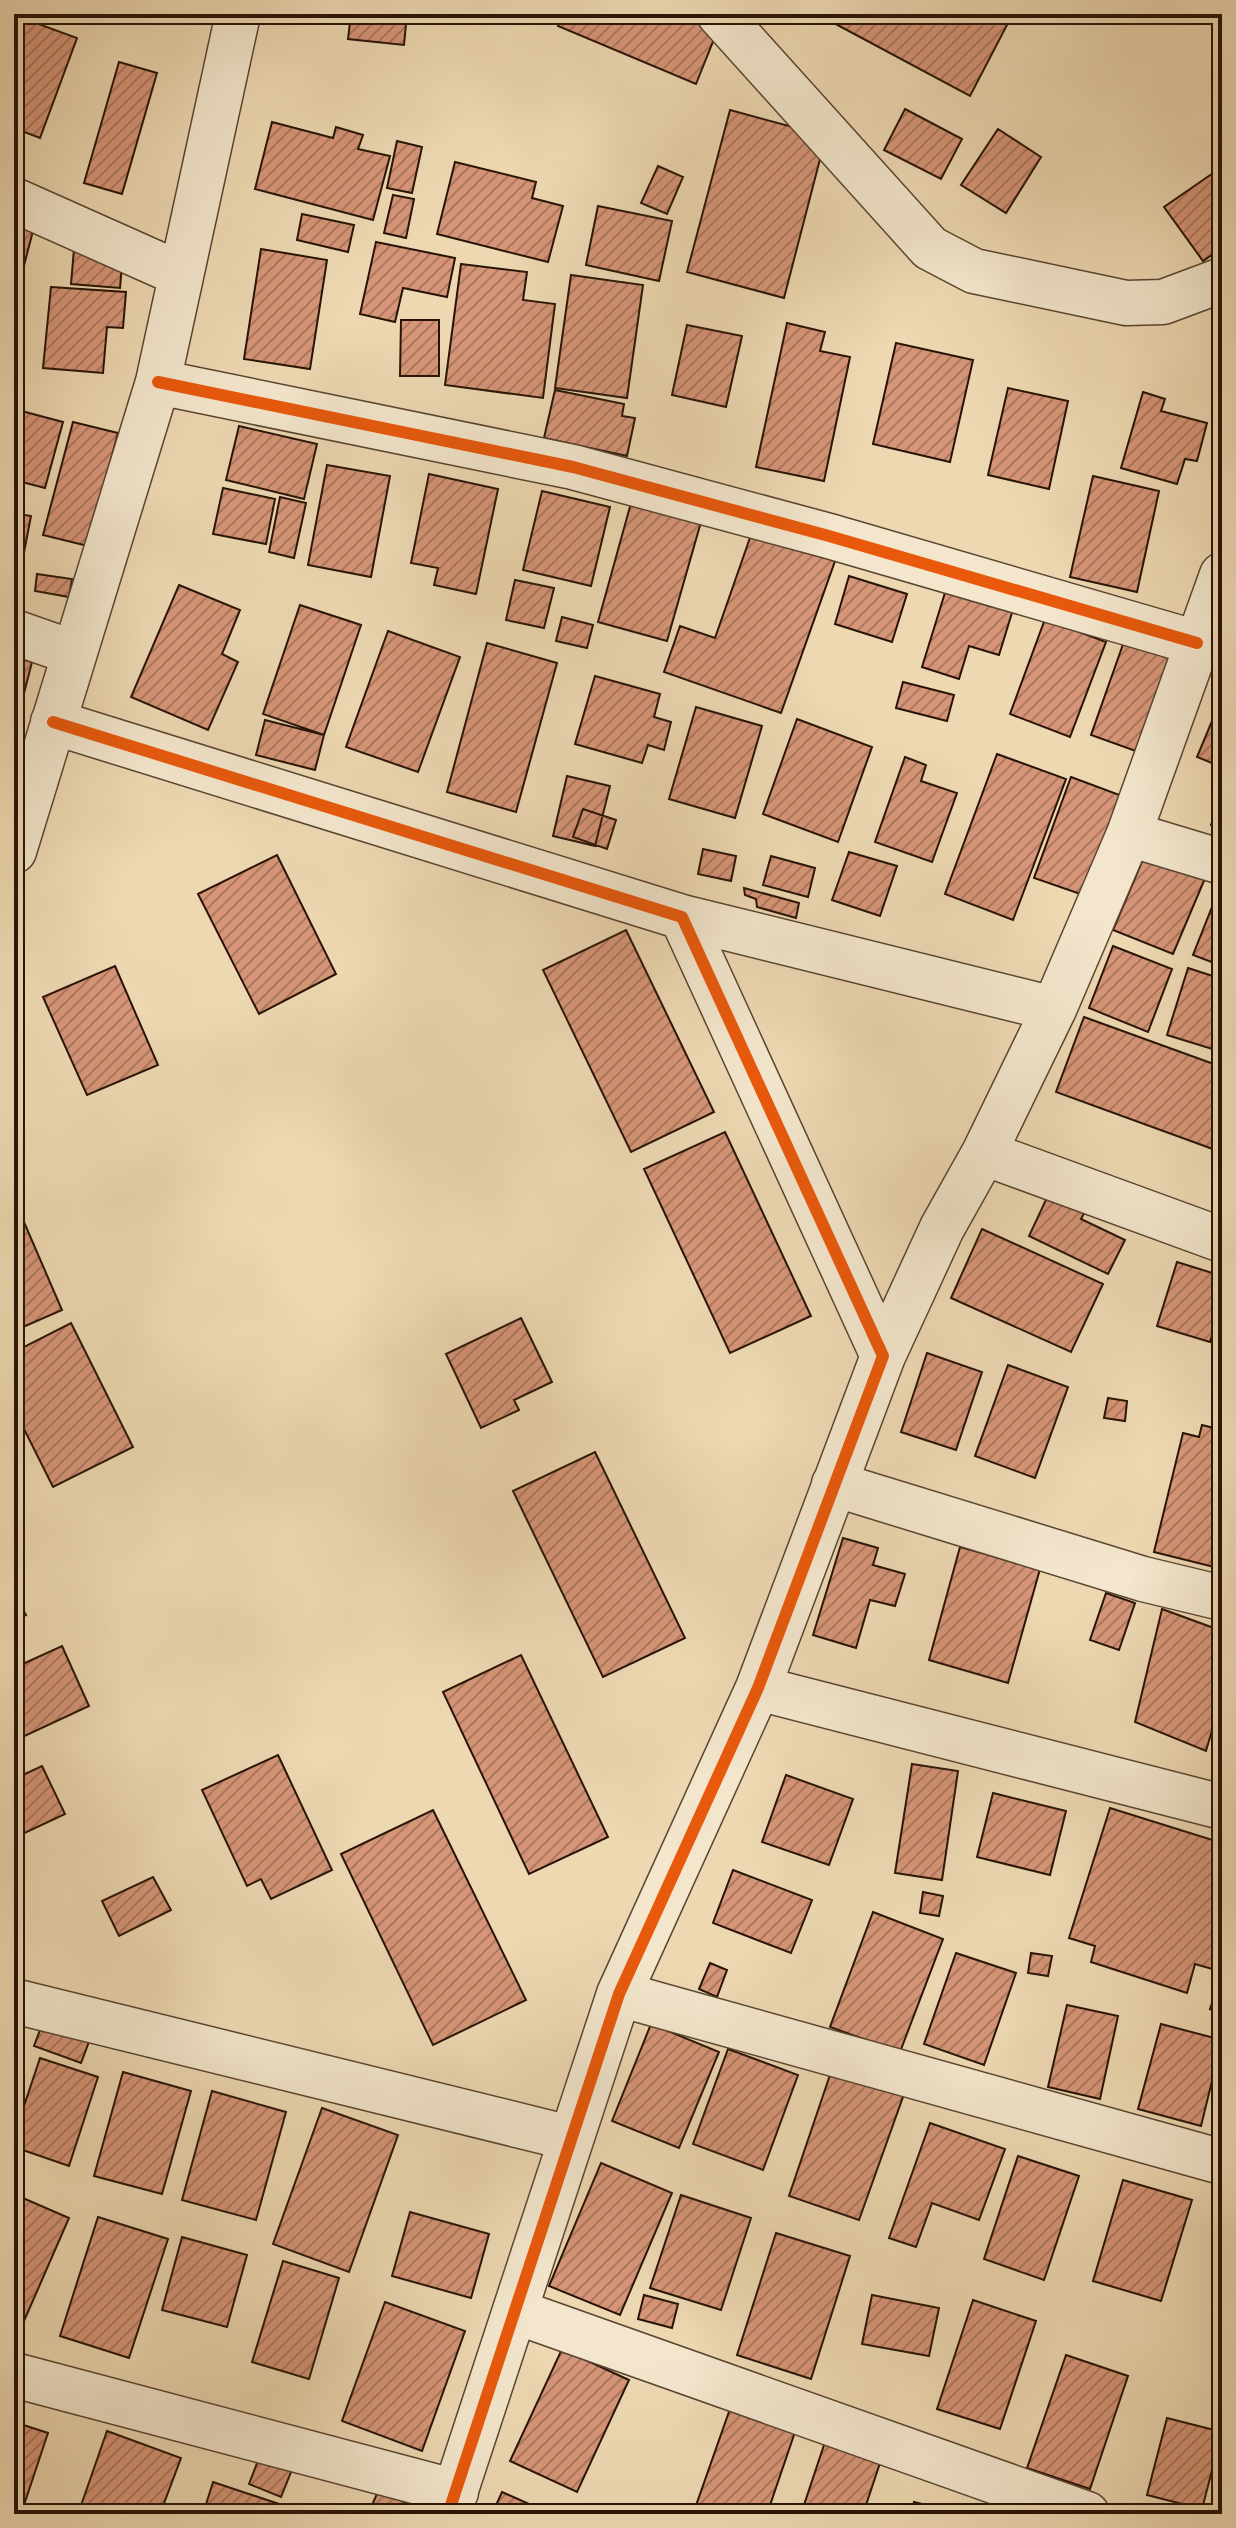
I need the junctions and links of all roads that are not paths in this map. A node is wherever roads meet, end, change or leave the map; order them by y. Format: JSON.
{"nodes":[{"id":1,"x":238,"y":14,"type":"edge"},
{"id":2,"x":719,"y":14,"type":"edge"},
{"id":3,"x":14,"y":200,"type":"edge"},
{"id":4,"x":180,"y":274,"type":"junction"},
{"id":5,"x":1222,"y":280,"type":"edge"},
{"id":6,"x":158,"y":382,"type":"junction"},
{"id":7,"x":1222,"y":575,"type":"edge"},
{"id":8,"x":14,"y":632,"type":"edge"},
{"id":9,"x":74,"y":653,"type":"junction"},
{"id":10,"x":1202,"y":663,"type":"edge"},
{"id":11,"x":53,"y":722,"type":"junction"},
{"id":12,"x":1129,"y":834,"type":"junction"},
{"id":13,"x":14,"y":851,"type":"edge"},
{"id":14,"x":1222,"y":862,"type":"edge"},
{"id":15,"x":682,"y":917,"type":"junction"},
{"id":16,"x":1054,"y":1009,"type":"junction"},
{"id":17,"x":984,"y":1153,"type":"junction"},
{"id":18,"x":1222,"y":1240,"type":"edge"},
{"id":19,"x":883,"y":1356,"type":"junction"},
{"id":20,"x":834,"y":1484,"type":"junction"},
{"id":21,"x":1222,"y":1598,"type":"edge"},
{"id":22,"x":758,"y":1688,"type":"junction"},
{"id":23,"x":1222,"y":1807,"type":"edge"},
{"id":24,"x":619,"y":1994,"type":"junction"},
{"id":25,"x":14,"y":2001,"type":"edge"},
{"id":26,"x":570,"y":2138,"type":"junction"},
{"id":27,"x":1222,"y":2162,"type":"edge"},
{"id":28,"x":517,"y":2312,"type":"junction"},
{"id":29,"x":14,"y":2375,"type":"edge"},
{"id":30,"x":452,"y":2503,"type":"edge"},
{"id":31,"x":1087,"y":2514,"type":"edge"}],
"edges":[{"from":1,"to":4,"type":"street"},
{"from":2,"to":5,"type":"street"},
{"from":3,"to":4,"type":"street"},
{"from":4,"to":6,"type":"street"},
{"from":6,"to":9,"type":"street"},
{"from":6,"to":10,"type":"street"},
{"from":7,"to":10,"type":"street"},
{"from":8,"to":9,"type":"street"},
{"from":9,"to":11,"type":"street"},
{"from":10,"to":12,"type":"street"},
{"from":11,"to":13,"type":"street"},
{"from":11,"to":15,"type":"street"},
{"from":12,"to":14,"type":"street"},
{"from":12,"to":16,"type":"street"},
{"from":15,"to":16,"type":"street"},
{"from":15,"to":19,"type":"street"},
{"from":16,"to":17,"type":"street"},
{"from":17,"to":18,"type":"street"},
{"from":17,"to":19,"type":"street"},
{"from":19,"to":20,"type":"street"},
{"from":20,"to":21,"type":"street"},
{"from":20,"to":22,"type":"street"},
{"from":22,"to":23,"type":"street"},
{"from":22,"to":24,"type":"street"},
{"from":24,"to":26,"type":"street"},
{"from":24,"to":27,"type":"street"},
{"from":25,"to":26,"type":"street"},
{"from":26,"to":28,"type":"street"},
{"from":28,"to":30,"type":"street"},
{"from":28,"to":31,"type":"street"},
{"from":29,"to":30,"type":"street"}]}
